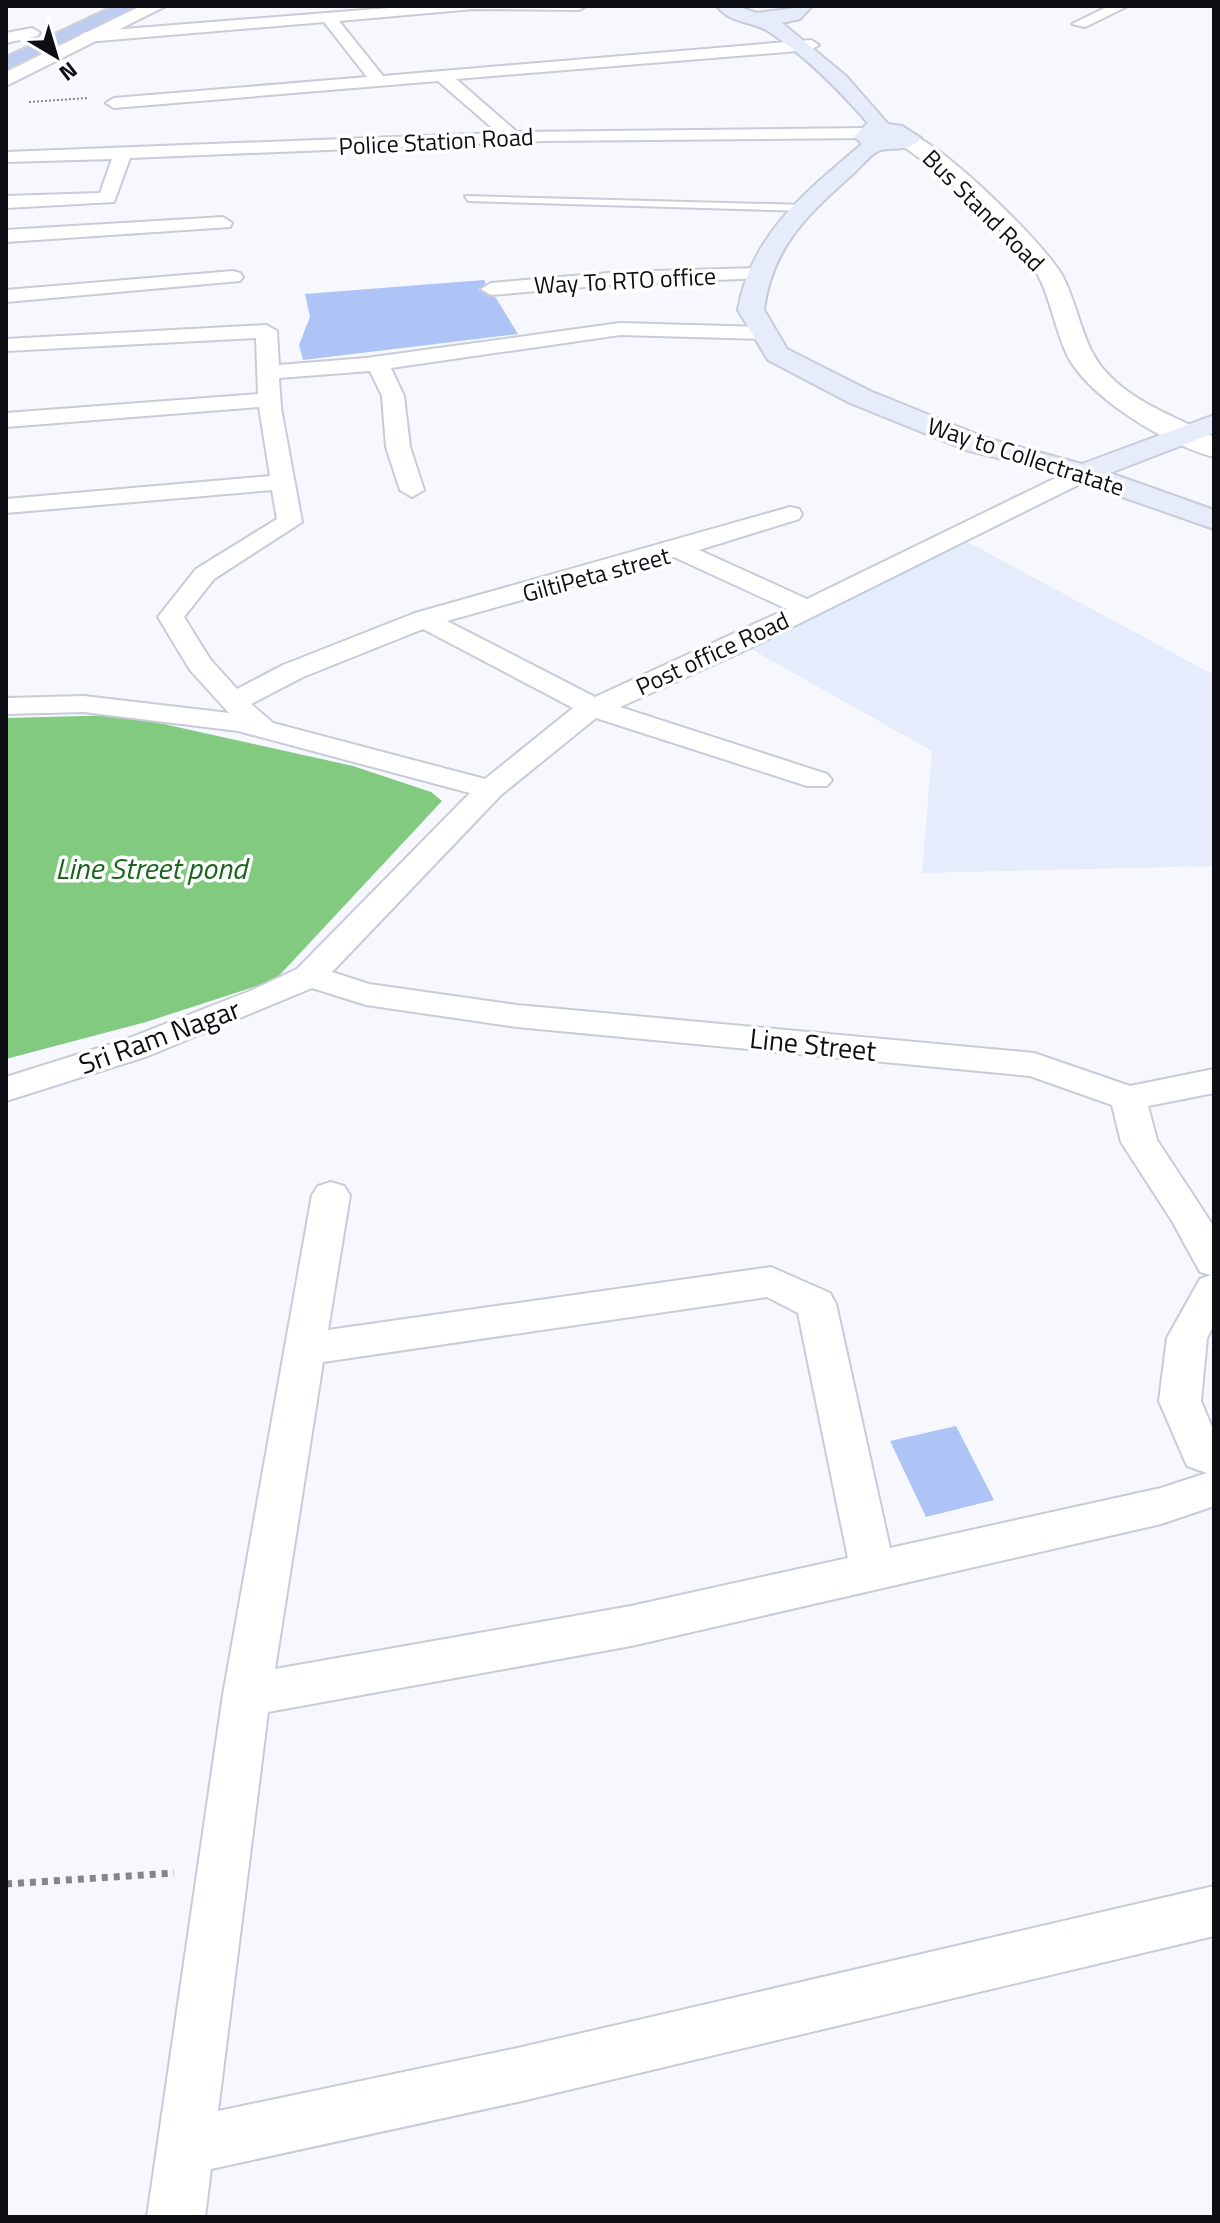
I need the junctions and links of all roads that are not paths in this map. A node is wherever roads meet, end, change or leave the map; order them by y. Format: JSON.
{"nodes":[{"id":1,"x":98,"y":6,"type":"edge"},
{"id":2,"x":129,"y":6,"type":"edge"},
{"id":3,"x":157,"y":6,"type":"edge"},
{"id":4,"x":469,"y":6,"type":"edge"},
{"id":5,"x":478,"y":6,"type":"edge"},
{"id":6,"x":579,"y":6,"type":"edge"},
{"id":7,"x":1121,"y":6,"type":"edge"},
{"id":8,"x":724,"y":7,"type":"edge"},
{"id":9,"x":799,"y":9,"type":"edge"},
{"id":10,"x":327,"y":16,"type":"junction"},
{"id":11,"x":761,"y":18,"type":"junction"},
{"id":12,"x":1080,"y":24,"type":"dead end"},
{"id":13,"x":32,"y":33,"type":"junction"},
{"id":14,"x":86,"y":37,"type":"junction"},
{"id":15,"x":6,"y":38,"type":"edge"},
{"id":16,"x":6,"y":44,"type":"edge"},
{"id":17,"x":805,"y":46,"type":"junction"},
{"id":18,"x":6,"y":64,"type":"edge"},
{"id":19,"x":442,"y":76,"type":"junction"},
{"id":20,"x":6,"y":80,"type":"edge"},
{"id":21,"x":379,"y":81,"type":"junction"},
{"id":22,"x":114,"y":103,"type":"road end"},
{"id":23,"x":872,"y":135,"type":"junction"},
{"id":24,"x":905,"y":136,"type":"junction"},
{"id":25,"x":513,"y":137,"type":"junction"},
{"id":26,"x":123,"y":154,"type":"junction"},
{"id":27,"x":6,"y":157,"type":"edge"},
{"id":28,"x":468,"y":198,"type":"dead end"},
{"id":29,"x":6,"y":202,"type":"edge"},
{"id":30,"x":806,"y":208,"type":"junction"},
{"id":31,"x":223,"y":223,"type":"dead end"},
{"id":32,"x":6,"y":236,"type":"edge"},
{"id":33,"x":758,"y":274,"type":"junction"},
{"id":34,"x":233,"y":277,"type":"dead end"},
{"id":35,"x":491,"y":289,"type":"dead end"},
{"id":36,"x":6,"y":296,"type":"edge"},
{"id":37,"x":764,"y":333,"type":"junction"},
{"id":38,"x":6,"y":345,"type":"edge"},
{"id":39,"x":378,"y":364,"type":"junction"},
{"id":40,"x":266,"y":372,"type":"junction"},
{"id":41,"x":269,"y":400,"type":"junction"},
{"id":42,"x":6,"y":420,"type":"edge"},
{"id":43,"x":1214,"y":423,"type":"edge"},
{"id":44,"x":1186,"y":434,"type":"junction"},
{"id":45,"x":1214,"y":448,"type":"edge"},
{"id":46,"x":1082,"y":474,"type":"junction"},
{"id":47,"x":283,"y":482,"type":"junction"},
{"id":48,"x":412,"y":490,"type":"dead end"},
{"id":49,"x":6,"y":506,"type":"edge"},
{"id":50,"x":790,"y":514,"type":"dead end"},
{"id":51,"x":1214,"y":520,"type":"edge"},
{"id":52,"x":676,"y":549,"type":"junction"},
{"id":53,"x":806,"y":608,"type":"junction"},
{"id":54,"x":424,"y":619,"type":"junction"},
{"id":55,"x":233,"y":702,"type":"junction"},
{"id":56,"x":6,"y":706,"type":"edge"},
{"id":57,"x":594,"y":708,"type":"junction"},
{"id":58,"x":264,"y":730,"type":"junction"},
{"id":59,"x":817,"y":780,"type":"dead end"},
{"id":60,"x":490,"y":789,"type":"junction"},
{"id":61,"x":309,"y":976,"type":"junction"},
{"id":62,"x":1214,"y":1081,"type":"edge"},
{"id":63,"x":6,"y":1089,"type":"edge"},
{"id":64,"x":1128,"y":1098,"type":"junction"},
{"id":65,"x":331,"y":1195,"type":"dead end"},
{"id":66,"x":1214,"y":1262,"type":"edge"},
{"id":67,"x":1214,"y":1289,"type":"edge"},
{"id":68,"x":306,"y":1349,"type":"junction"},
{"id":69,"x":1214,"y":1458,"type":"edge"},
{"id":70,"x":1214,"y":1488,"type":"edge"},
{"id":71,"x":873,"y":1573,"type":"junction"},
{"id":72,"x":247,"y":1695,"type":"junction"},
{"id":73,"x":1214,"y":1911,"type":"edge"},
{"id":74,"x":186,"y":2146,"type":"junction"},
{"id":75,"x":176,"y":2217,"type":"edge"}],
"edges":[{"from":1,"to":13,"type":"highway"},
{"from":2,"to":18,"type":"highway"},
{"from":3,"to":14,"type":"street"},
{"from":4,"to":10,"type":"street"},
{"from":5,"to":6,"type":"street"},
{"from":7,"to":12,"type":"street"},
{"from":8,"to":11,"type":"main road"},
{"from":9,"to":11,"type":"main road"},
{"from":9,"to":17,"type":"main road"},
{"from":10,"to":14,"type":"street"},
{"from":10,"to":21,"type":"street"},
{"from":11,"to":17,"type":"main road"},
{"from":13,"to":15,"type":"street"},
{"from":13,"to":16,"type":"highway"},
{"from":14,"to":20,"type":"street"},
{"from":17,"to":19,"type":"street"},
{"from":17,"to":23,"type":"main road"},
{"from":17,"to":24,"type":"main road"},
{"from":19,"to":21,"type":"street"},
{"from":19,"to":25,"type":"street"},
{"from":21,"to":22,"type":"street"},
{"from":23,"to":24,"type":"main road"},
{"from":23,"to":25,"type":"street","name":"Police Station Road"},
{"from":23,"to":30,"type":"main road","name":"Way to Collectratate"},
{"from":24,"to":44,"type":"street","name":"Bus Stand Road"},
{"from":25,"to":26,"type":"street","name":"Police Station Road"},
{"from":26,"to":27,"type":"street","name":"Police Station Road"},
{"from":26,"to":29,"type":"street"},
{"from":28,"to":30,"type":"lane"},
{"from":30,"to":33,"type":"main road","name":"Way to Collectratate"},
{"from":31,"to":32,"type":"street"},
{"from":33,"to":35,"type":"street","name":"Way To RTO office"},
{"from":33,"to":37,"type":"main road","name":"Way to Collectratate"},
{"from":34,"to":36,"type":"street"},
{"from":37,"to":39,"type":"street"},
{"from":37,"to":46,"type":"main road","name":"Way to Collectratate"},
{"from":38,"to":40,"type":"street"},
{"from":39,"to":40,"type":"street"},
{"from":39,"to":48,"type":"street"},
{"from":40,"to":41,"type":"street"},
{"from":41,"to":42,"type":"street"},
{"from":41,"to":47,"type":"street"},
{"from":43,"to":44,"type":"main road","name":"Post office Road"},
{"from":44,"to":45,"type":"street","name":"Bus Stand Road"},
{"from":44,"to":46,"type":"main road","name":"Post office Road"},
{"from":46,"to":51,"type":"main road","name":"Way to Collectratate"},
{"from":46,"to":53,"type":"street","name":"Post office Road"},
{"from":47,"to":49,"type":"street"},
{"from":47,"to":55,"type":"street"},
{"from":50,"to":52,"type":"street"},
{"from":52,"to":53,"type":"street","name":"GiltiPeta street"},
{"from":52,"to":54,"type":"street","name":"GiltiPeta street"},
{"from":53,"to":57,"type":"street","name":"Post office Road"},
{"from":54,"to":55,"type":"street","name":"GiltiPeta street"},
{"from":54,"to":57,"type":"street"},
{"from":55,"to":58,"type":"street"},
{"from":56,"to":58,"type":"street"},
{"from":57,"to":59,"type":"street"},
{"from":57,"to":60,"type":"street","name":"Post office Road"},
{"from":58,"to":60,"type":"street"},
{"from":60,"to":61,"type":"street","name":"Post office Road"},
{"from":61,"to":63,"type":"street","name":"Sri Ram Nagar"},
{"from":61,"to":64,"type":"street","name":"Line Street"},
{"from":62,"to":64,"type":"street"},
{"from":64,"to":66,"type":"street"},
{"from":65,"to":68,"type":"street"},
{"from":67,"to":69,"type":"street"},
{"from":68,"to":71,"type":"street"},
{"from":68,"to":72,"type":"street"},
{"from":70,"to":71,"type":"street"},
{"from":71,"to":72,"type":"street"},
{"from":72,"to":74,"type":"street"},
{"from":73,"to":74,"type":"street"},
{"from":74,"to":75,"type":"street"}]}
